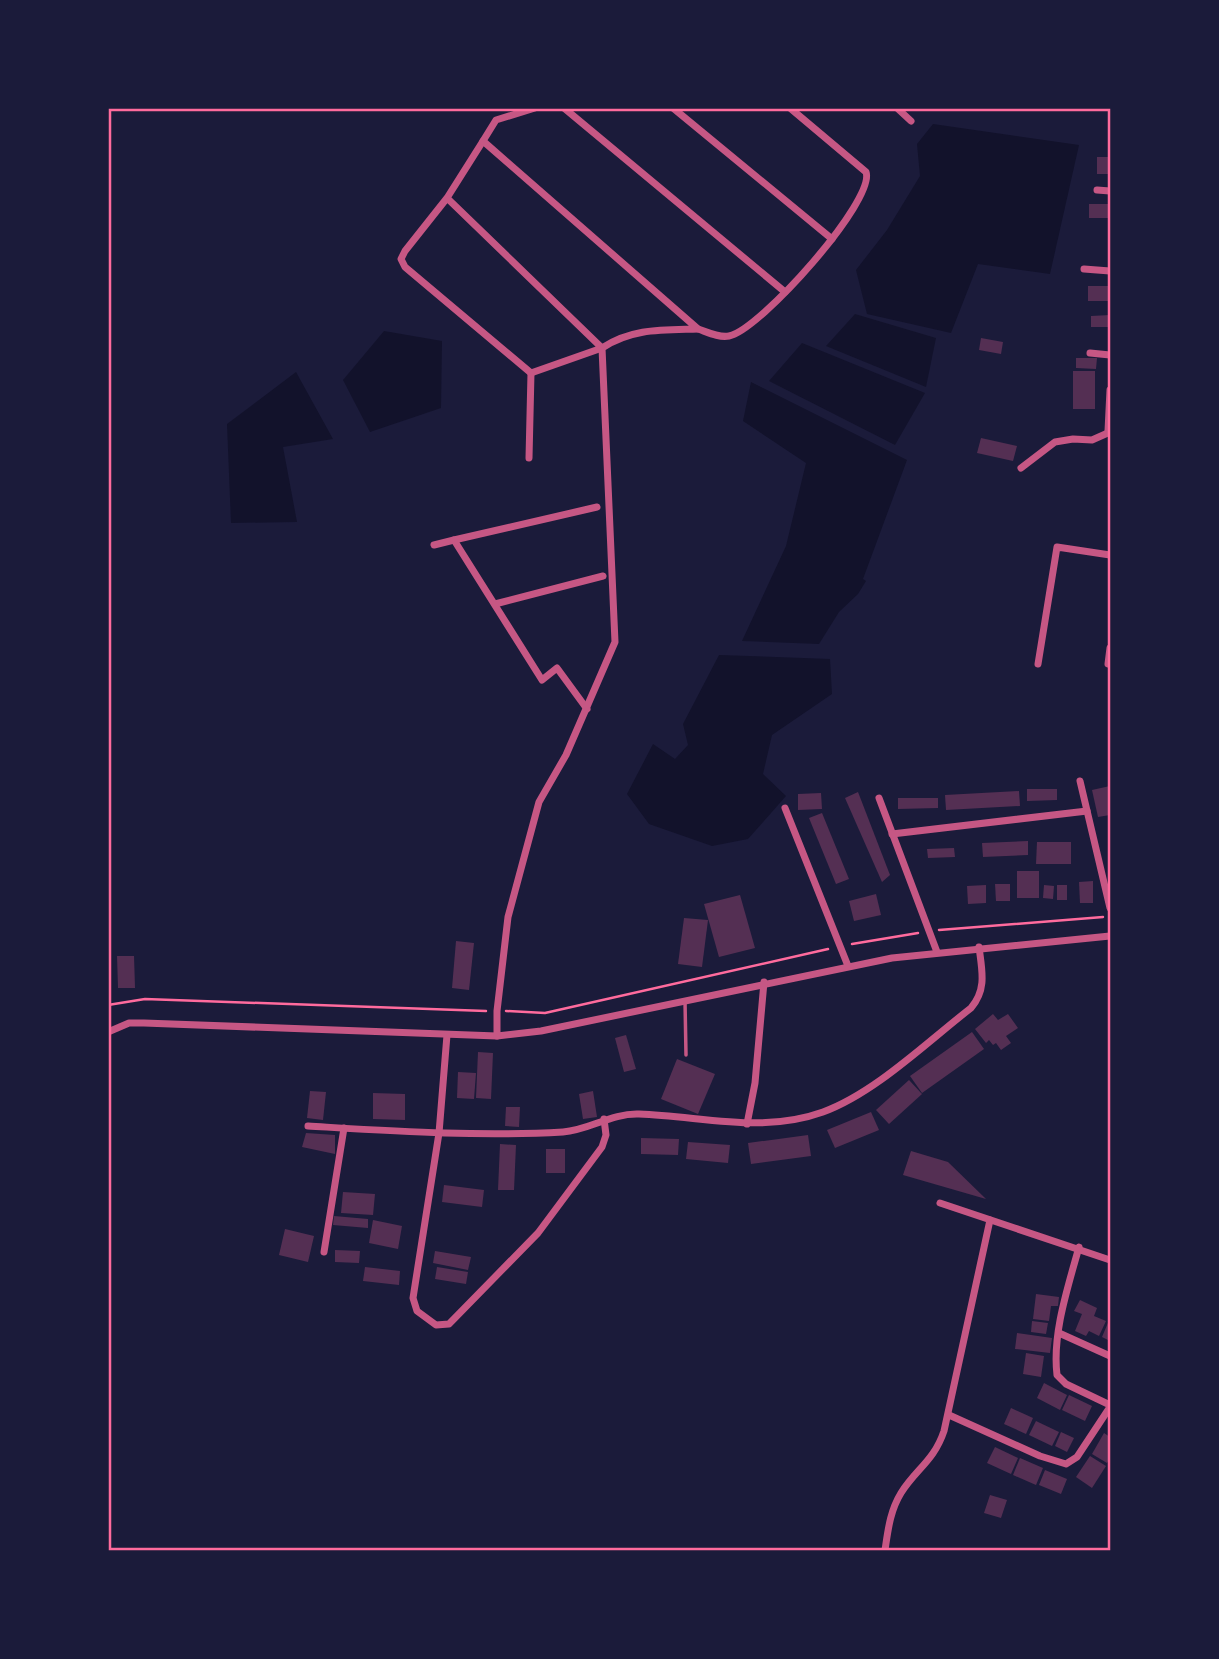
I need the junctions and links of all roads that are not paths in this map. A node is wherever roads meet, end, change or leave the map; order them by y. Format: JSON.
{"nodes":[{"id":1,"x":535,"y":108,"type":"edge"},
{"id":2,"x":564,"y":108,"type":"edge"},
{"id":3,"x":673,"y":108,"type":"edge"},
{"id":4,"x":790,"y":108,"type":"edge"},
{"id":5,"x":897,"y":108,"type":"edge"},
{"id":6,"x":911,"y":121,"type":"dead end"},
{"id":7,"x":483,"y":141,"type":"junction"},
{"id":8,"x":1097,"y":190,"type":"dead end"},
{"id":9,"x":1111,"y":191,"type":"edge"},
{"id":10,"x":447,"y":198,"type":"junction"},
{"id":11,"x":832,"y":239,"type":"junction"},
{"id":12,"x":1084,"y":269,"type":"dead end"},
{"id":13,"x":1111,"y":271,"type":"edge"},
{"id":14,"x":785,"y":292,"type":"junction"},
{"id":15,"x":698,"y":330,"type":"junction"},
{"id":16,"x":602,"y":348,"type":"junction"},
{"id":17,"x":1090,"y":353,"type":"dead end"},
{"id":18,"x":1111,"y":355,"type":"edge"},
{"id":19,"x":531,"y":373,"type":"junction"},
{"id":20,"x":1111,"y":390,"type":"edge"},
{"id":21,"x":1109,"y":431,"type":"edge"},
{"id":22,"x":529,"y":458,"type":"dead end"},
{"id":23,"x":1021,"y":468,"type":"dead end"},
{"id":24,"x":597,"y":508,"type":"dead end"},
{"id":25,"x":454,"y":540,"type":"junction"},
{"id":26,"x":434,"y":545,"type":"dead end"},
{"id":27,"x":1111,"y":555,"type":"edge"},
{"id":28,"x":603,"y":576,"type":"dead end"},
{"id":29,"x":495,"y":604,"type":"junction"},
{"id":30,"x":1111,"y":648,"type":"edge"},
{"id":31,"x":1038,"y":664,"type":"dead end"},
{"id":32,"x":1108,"y":664,"type":"dead end"},
{"id":33,"x":587,"y":709,"type":"junction"},
{"id":34,"x":1080,"y":781,"type":"dead end"},
{"id":35,"x":879,"y":798,"type":"dead end"},
{"id":36,"x":785,"y":808,"type":"dead end"},
{"id":37,"x":1087,"y":811,"type":"junction"},
{"id":38,"x":892,"y":834,"type":"junction"},
{"id":39,"x":1111,"y":908,"type":"edge"},
{"id":40,"x":1111,"y":936,"type":"edge"},
{"id":41,"x":979,"y":947,"type":"junction"},
{"id":42,"x":937,"y":952,"type":"junction"},
{"id":43,"x":848,"y":966,"type":"junction"},
{"id":44,"x":764,"y":982,"type":"junction"},
{"id":45,"x":685,"y":999,"type":"junction"},
{"id":46,"x":108,"y":1031,"type":"edge"},
{"id":47,"x":447,"y":1035,"type":"junction"},
{"id":48,"x":497,"y":1036,"type":"junction"},
{"id":49,"x":686,"y":1055,"type":"dead end"},
{"id":50,"x":604,"y":1119,"type":"junction"},
{"id":51,"x":747,"y":1124,"type":"junction"},
{"id":52,"x":308,"y":1126,"type":"dead end"},
{"id":53,"x":344,"y":1128,"type":"junction"},
{"id":54,"x":439,"y":1133,"type":"junction"},
{"id":55,"x":940,"y":1203,"type":"dead end"},
{"id":56,"x":990,"y":1220,"type":"junction"},
{"id":57,"x":1079,"y":1247,"type":"junction"},
{"id":58,"x":324,"y":1252,"type":"dead end"},
{"id":59,"x":1111,"y":1260,"type":"edge"},
{"id":60,"x":1059,"y":1333,"type":"junction"},
{"id":61,"x":1111,"y":1356,"type":"edge"},
{"id":62,"x":1111,"y":1406,"type":"edge"},
{"id":63,"x":948,"y":1415,"type":"junction"},
{"id":64,"x":885,"y":1550,"type":"edge"}],
"edges":[{"from":1,"to":7,"type":"street"},
{"from":2,"to":14,"type":"street"},
{"from":3,"to":11,"type":"street"},
{"from":4,"to":11,"type":"street"},
{"from":5,"to":6,"type":"street"},
{"from":7,"to":10,"type":"street"},
{"from":7,"to":15,"type":"street"},
{"from":8,"to":9,"type":"street"},
{"from":10,"to":16,"type":"street"},
{"from":10,"to":19,"type":"street"},
{"from":11,"to":14,"type":"street"},
{"from":12,"to":13,"type":"street"},
{"from":14,"to":15,"type":"street"},
{"from":15,"to":16,"type":"street"},
{"from":16,"to":19,"type":"street"},
{"from":16,"to":33,"type":"street"},
{"from":17,"to":18,"type":"street"},
{"from":19,"to":22,"type":"street"},
{"from":20,"to":21,"type":"street"},
{"from":21,"to":23,"type":"street"},
{"from":24,"to":25,"type":"street"},
{"from":25,"to":26,"type":"street"},
{"from":25,"to":29,"type":"street"},
{"from":27,"to":31,"type":"street"},
{"from":28,"to":29,"type":"street"},
{"from":29,"to":33,"type":"street"},
{"from":30,"to":32,"type":"street"},
{"from":33,"to":48,"type":"street"},
{"from":34,"to":37,"type":"street"},
{"from":35,"to":38,"type":"street"},
{"from":36,"to":43,"type":"street"},
{"from":37,"to":38,"type":"street"},
{"from":37,"to":39,"type":"street"},
{"from":38,"to":42,"type":"street"},
{"from":40,"to":41,"type":"street"},
{"from":41,"to":42,"type":"street"},
{"from":41,"to":51,"type":"street"},
{"from":42,"to":43,"type":"street"},
{"from":43,"to":44,"type":"street"},
{"from":44,"to":45,"type":"street"},
{"from":44,"to":51,"type":"street"},
{"from":45,"to":48,"type":"street"},
{"from":45,"to":49,"type":"lane"},
{"from":46,"to":47,"type":"street"},
{"from":47,"to":48,"type":"street"},
{"from":47,"to":54,"type":"street"},
{"from":50,"to":51,"type":"street"},
{"from":50,"to":54,"type":"street"},
{"from":50,"to":54,"type":"street"},
{"from":52,"to":53,"type":"street"},
{"from":53,"to":54,"type":"street"},
{"from":53,"to":58,"type":"street"},
{"from":55,"to":56,"type":"street"},
{"from":56,"to":57,"type":"street"},
{"from":56,"to":63,"type":"street"},
{"from":57,"to":59,"type":"street"},
{"from":57,"to":60,"type":"street"},
{"from":60,"to":61,"type":"street"},
{"from":60,"to":62,"type":"street"},
{"from":62,"to":63,"type":"street"},
{"from":63,"to":64,"type":"street"}]}
